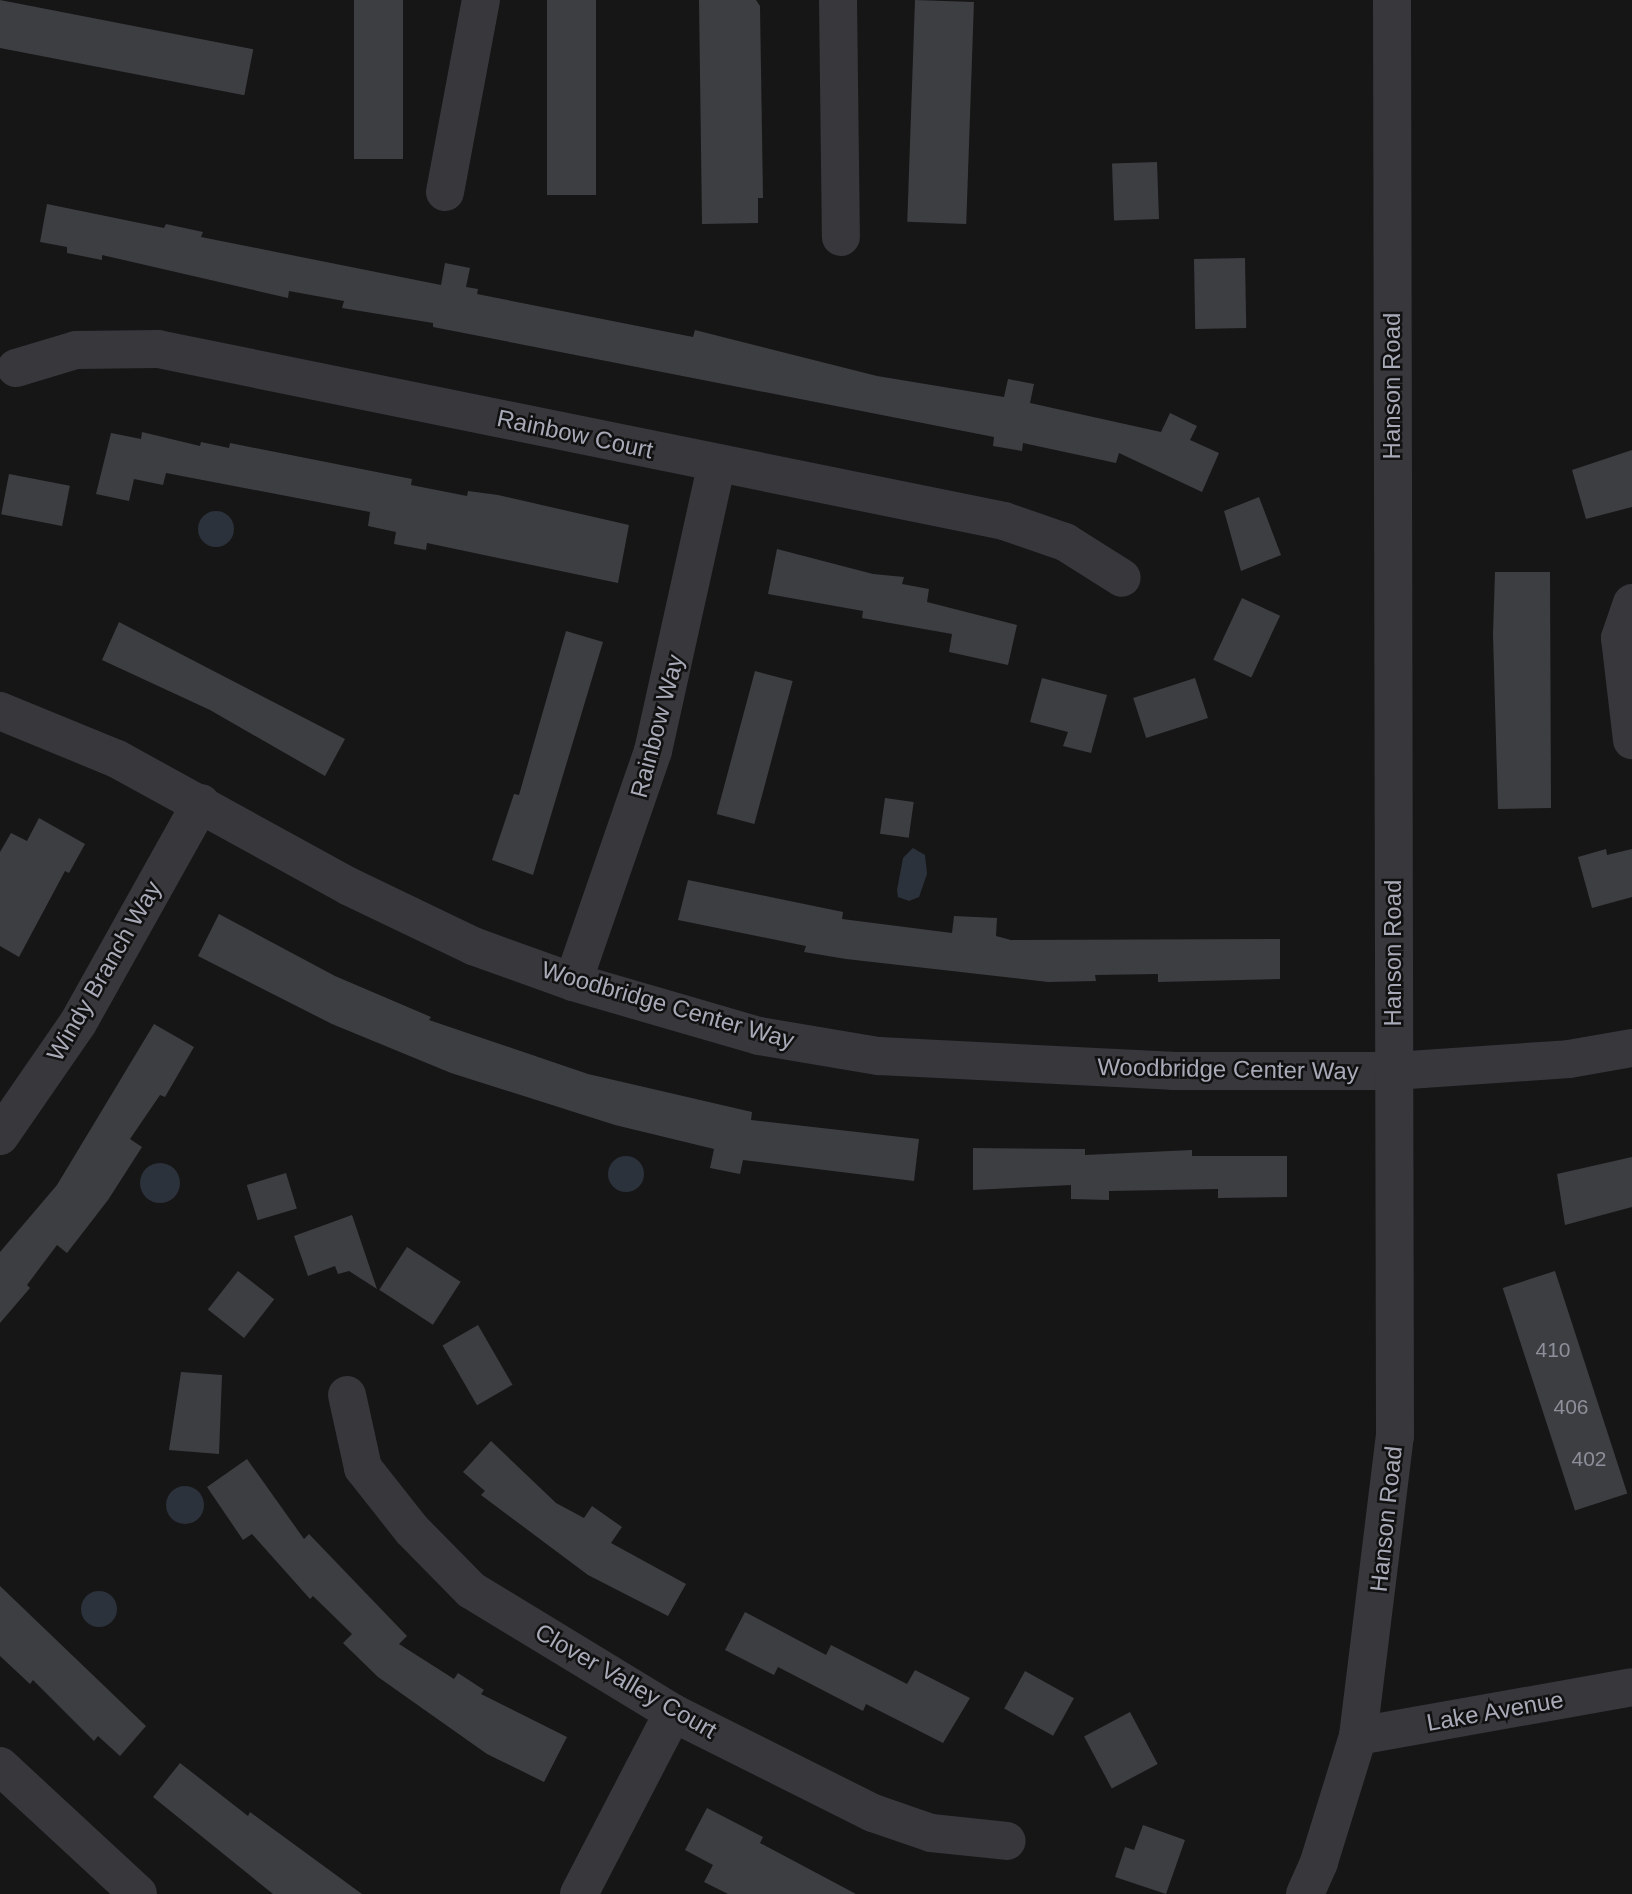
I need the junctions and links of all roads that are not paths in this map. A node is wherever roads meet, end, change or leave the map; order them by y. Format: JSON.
{"nodes":[{"id":1,"x":481,"y":0,"type":"edge"},
{"id":2,"x":838,"y":0,"type":"edge"},
{"id":3,"x":1392,"y":0,"type":"edge"},
{"id":4,"x":445,"y":192,"type":"dead end"},
{"id":5,"x":841,"y":237,"type":"dead end"},
{"id":6,"x":16,"y":368,"type":"dead end"},
{"id":7,"x":717,"y":463,"type":"junction"},
{"id":8,"x":1122,"y":578,"type":"dead end"},
{"id":9,"x":1632,"y":603,"type":"edge"},
{"id":10,"x":0,"y":711,"type":"edge"},
{"id":11,"x":1632,"y":740,"type":"edge"},
{"id":12,"x":201,"y":803,"type":"junction"},
{"id":13,"x":573,"y":982,"type":"junction"},
{"id":14,"x":1632,"y":1048,"type":"edge"},
{"id":15,"x":1394,"y":1071,"type":"junction"},
{"id":16,"x":0,"y":1136,"type":"edge"},
{"id":17,"x":347,"y":1395,"type":"dead end"},
{"id":18,"x":1632,"y":1687,"type":"edge"},
{"id":19,"x":673,"y":1713,"type":"junction"},
{"id":20,"x":1358,"y":1736,"type":"junction"},
{"id":21,"x":0,"y":1766,"type":"edge"},
{"id":22,"x":1007,"y":1841,"type":"dead end"},
{"id":23,"x":136,"y":1894,"type":"edge"},
{"id":24,"x":579,"y":1894,"type":"edge"},
{"id":25,"x":1305,"y":1894,"type":"edge"}],
"edges":[{"from":1,"to":4,"type":"street"},
{"from":2,"to":5,"type":"street"},
{"from":3,"to":15,"type":"street","name":"Hanson Road"},
{"from":6,"to":7,"type":"street","name":"Rainbow Court"},
{"from":7,"to":8,"type":"street","name":"Rainbow Court"},
{"from":7,"to":13,"type":"street","name":"Rainbow Way"},
{"from":9,"to":11,"type":"street"},
{"from":10,"to":12,"type":"street","name":"Woodbridge Center Way"},
{"from":12,"to":13,"type":"street","name":"Woodbridge Center Way"},
{"from":12,"to":16,"type":"street","name":"Windy Branch Way"},
{"from":13,"to":15,"type":"street","name":"Woodbridge Center Way"},
{"from":14,"to":15,"type":"street","name":"Woodbridge Center Way"},
{"from":15,"to":20,"type":"street","name":"Hanson Road"},
{"from":17,"to":19,"type":"street","name":"Clover Valley Court"},
{"from":18,"to":20,"type":"street","name":"Lake Avenue"},
{"from":19,"to":22,"type":"street","name":"Clover Valley Court"},
{"from":19,"to":24,"type":"street"},
{"from":20,"to":25,"type":"street","name":"Hanson Road"},
{"from":21,"to":23,"type":"street"}]}
